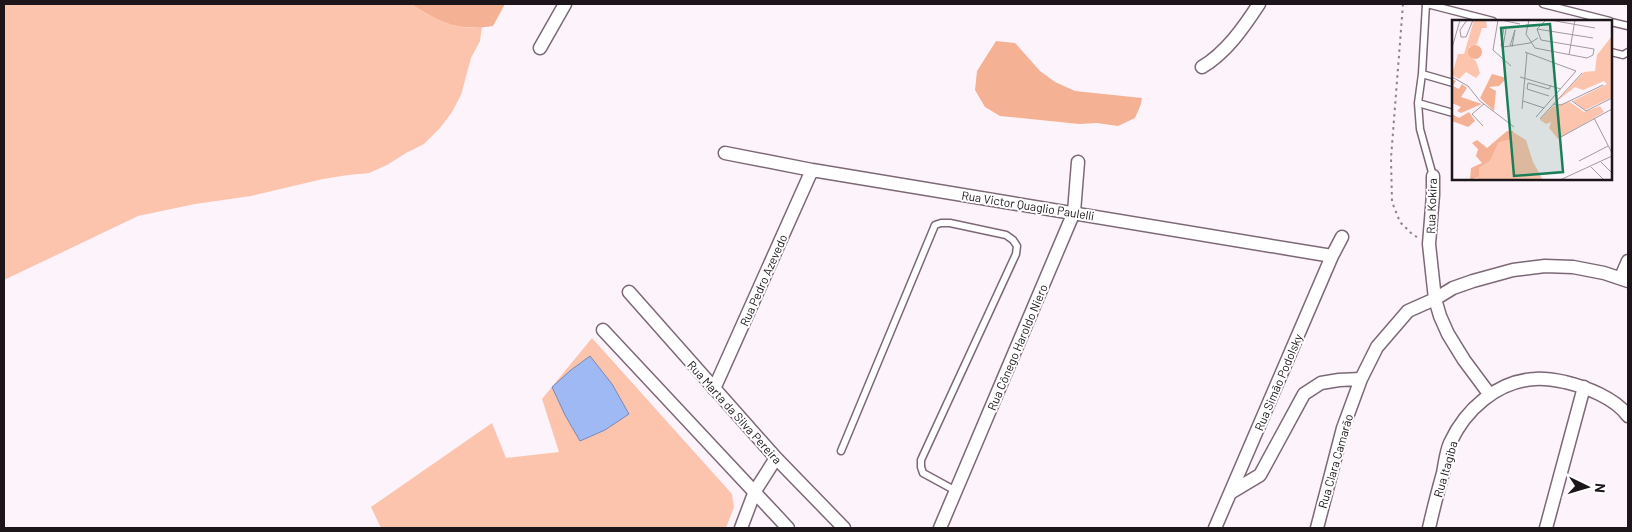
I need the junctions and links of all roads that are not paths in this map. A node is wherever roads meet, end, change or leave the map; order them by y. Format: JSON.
{"nodes":[{"id":1,"x":565,"y":4,"type":"edge"},
{"id":2,"x":1259,"y":4,"type":"edge"},
{"id":3,"x":1426,"y":4,"type":"edge"},
{"id":4,"x":1543,"y":4,"type":"edge"},
{"id":5,"x":1489,"y":20,"type":"edge"},
{"id":6,"x":1606,"y":20,"type":"edge"},
{"id":7,"x":1612,"y":22,"type":"edge"},
{"id":8,"x":1628,"y":26,"type":"edge"},
{"id":9,"x":540,"y":48,"type":"dead end"},
{"id":10,"x":1612,"y":52,"type":"edge"},
{"id":11,"x":1628,"y":52,"type":"edge"},
{"id":12,"x":1202,"y":67,"type":"dead end"},
{"id":13,"x":1422,"y":74,"type":"junction"},
{"id":14,"x":1452,"y":83,"type":"edge"},
{"id":15,"x":1418,"y":103,"type":"junction"},
{"id":16,"x":1452,"y":113,"type":"edge"},
{"id":17,"x":725,"y":153,"type":"dead end"},
{"id":18,"x":1078,"y":162,"type":"dead end"},
{"id":19,"x":812,"y":170,"type":"junction"},
{"id":20,"x":1433,"y":176,"type":"joint"},
{"id":21,"x":1074,"y":212,"type":"junction"},
{"id":22,"x":1342,"y":237,"type":"dead end"},
{"id":23,"x":1332,"y":256,"type":"junction"},
{"id":24,"x":1628,"y":261,"type":"edge"},
{"id":25,"x":1625,"y":279,"type":"edge"},
{"id":26,"x":629,"y":292,"type":"dead end"},
{"id":27,"x":1435,"y":299,"type":"junction"},
{"id":28,"x":603,"y":330,"type":"dead end"},
{"id":29,"x":1361,"y":379,"type":"junction"},
{"id":30,"x":1584,"y":387,"type":"junction"},
{"id":31,"x":714,"y":389,"type":"junction"},
{"id":32,"x":1490,"y":395,"type":"junction"},
{"id":33,"x":1628,"y":413,"type":"edge"},
{"id":34,"x":841,"y":451,"type":"dead end"},
{"id":35,"x":776,"y":458,"type":"junction"},
{"id":36,"x":755,"y":491,"type":"junction"},
{"id":37,"x":956,"y":491,"type":"junction"},
{"id":38,"x":1230,"y":493,"type":"junction"},
{"id":39,"x":741,"y":528,"type":"edge"},
{"id":40,"x":788,"y":528,"type":"edge"},
{"id":41,"x":844,"y":528,"type":"edge"},
{"id":42,"x":940,"y":528,"type":"edge"},
{"id":43,"x":1215,"y":528,"type":"edge"},
{"id":44,"x":1317,"y":528,"type":"edge"},
{"id":45,"x":1429,"y":528,"type":"edge"},
{"id":46,"x":1546,"y":528,"type":"edge"}],
"edges":[{"from":1,"to":9,"type":"street"},
{"from":2,"to":12,"type":"street"},
{"from":3,"to":5,"type":"lane","name":"Rua Kokira"},
{"from":3,"to":13,"type":"lane","name":"Rua Kokira"},
{"from":4,"to":6,"type":"lane"},
{"from":7,"to":8,"type":"lane"},
{"from":10,"to":11,"type":"lane"},
{"from":13,"to":14,"type":"lane"},
{"from":13,"to":15,"type":"lane","name":"Rua Kokira"},
{"from":15,"to":16,"type":"lane"},
{"from":15,"to":20,"type":"lane","name":"Rua Kokira"},
{"from":17,"to":19,"type":"street","name":"Rua Victor Quaglio Paulelli"},
{"from":18,"to":21,"type":"street","name":"Rua Cônego Haroldo Niero"},
{"from":19,"to":21,"type":"street","name":"Rua Victor Quaglio Paulelli"},
{"from":19,"to":31,"type":"street","name":"Rua Pedro Azevedo"},
{"from":20,"to":27,"type":"street","name":"Rua Kokira"},
{"from":21,"to":23,"type":"street","name":"Rua Victor Quaglio Paulelli"},
{"from":21,"to":37,"type":"street","name":"Rua Cônego Haroldo Niero"},
{"from":22,"to":23,"type":"street","name":"Rua Simão Podolsky"},
{"from":23,"to":38,"type":"street","name":"Rua Simão Podolsky"},
{"from":24,"to":25,"type":"street"},
{"from":25,"to":27,"type":"street","name":"Rua Clara Camarão"},
{"from":26,"to":31,"type":"street","name":"Rua Marta da Silva Pereira"},
{"from":27,"to":29,"type":"street","name":"Rua Clara Camarão"},
{"from":27,"to":32,"type":"street","name":"Rua Kokira"},
{"from":28,"to":36,"type":"street"},
{"from":29,"to":38,"type":"street"},
{"from":29,"to":44,"type":"street","name":"Rua Clara Camarão"},
{"from":30,"to":32,"type":"street","name":"Rua Itagiba"},
{"from":30,"to":33,"type":"street","name":"Rua Itagiba"},
{"from":30,"to":46,"type":"street"},
{"from":31,"to":35,"type":"street","name":"Rua Marta da Silva Pereira"},
{"from":32,"to":45,"type":"street","name":"Rua Itagiba"},
{"from":34,"to":37,"type":"lane"},
{"from":35,"to":36,"type":"street"},
{"from":35,"to":41,"type":"street","name":"Rua Marta da Silva Pereira"},
{"from":36,"to":39,"type":"street"},
{"from":36,"to":40,"type":"street"},
{"from":37,"to":42,"type":"street","name":"Rua Cônego Haroldo Niero"},
{"from":38,"to":43,"type":"street","name":"Rua Simão Podolsky"}]}
